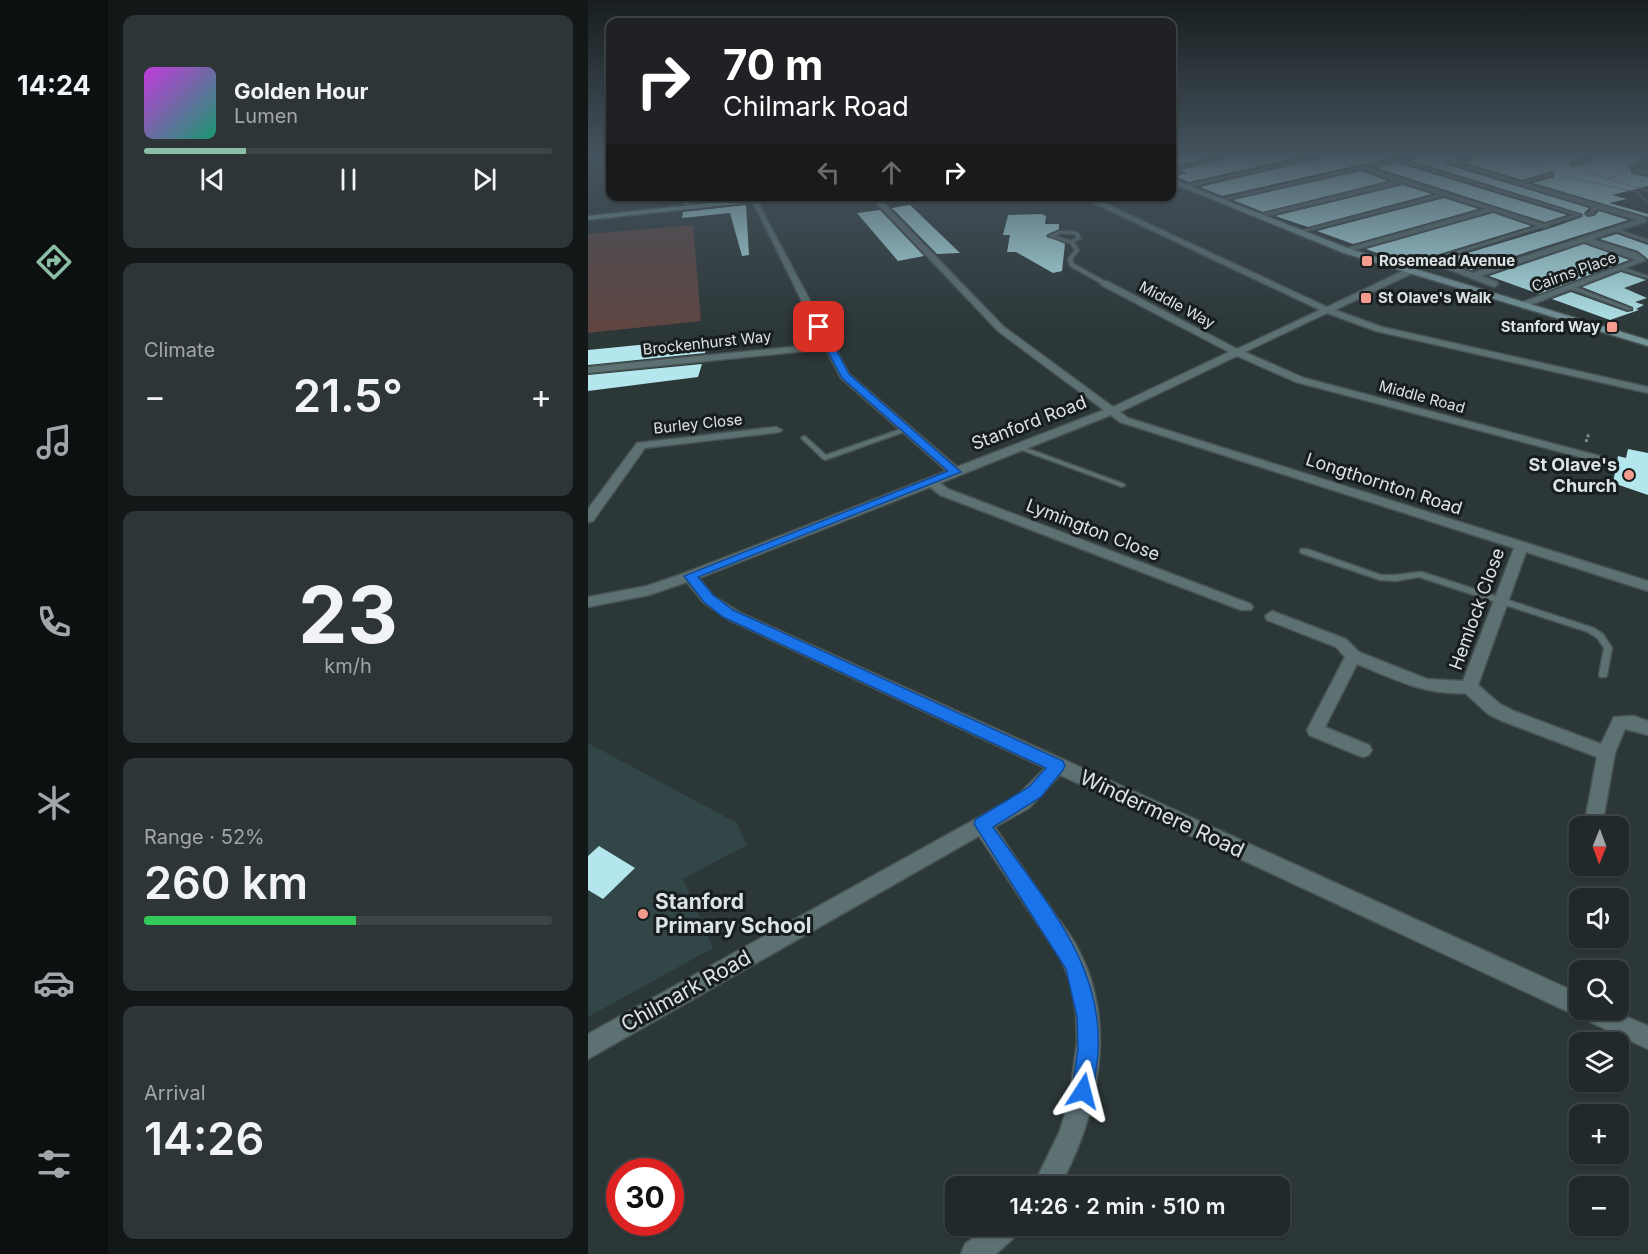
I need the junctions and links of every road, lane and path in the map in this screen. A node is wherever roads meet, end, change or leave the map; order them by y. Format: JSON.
{"nodes":[{"id":1,"x":642,"y":213,"type":"edge"},
{"id":2,"x":760,"y":213,"type":"edge"},
{"id":3,"x":889,"y":213,"type":"edge"},
{"id":4,"x":1118,"y":213,"type":"edge"},
{"id":5,"x":1250,"y":213,"type":"edge"},
{"id":6,"x":1272,"y":213,"type":"edge"},
{"id":7,"x":1374,"y":213,"type":"edge"},
{"id":8,"x":1482,"y":213,"type":"edge"},
{"id":9,"x":1505,"y":213,"type":"edge"},
{"id":10,"x":1577,"y":213,"type":"edge"},
{"id":11,"x":1593,"y":213,"type":"edge"},
{"id":12,"x":1621,"y":213,"type":"edge"},
{"id":13,"x":1588,"y":214,"type":"dead end"},
{"id":14,"x":1258,"y":216,"type":"junction"},
{"id":15,"x":588,"y":218,"type":"edge"},
{"id":16,"x":1545,"y":226,"type":"junction"},
{"id":17,"x":1614,"y":229,"type":"junction"},
{"id":18,"x":1299,"y":232,"type":"junction"},
{"id":19,"x":1583,"y":238,"type":"junction"},
{"id":20,"x":1648,"y":241,"type":"edge"},
{"id":21,"x":1071,"y":242,"type":"junction"},
{"id":22,"x":1347,"y":251,"type":"junction"},
{"id":23,"x":1644,"y":259,"type":"edge"},
{"id":24,"x":1440,"y":263,"type":"dead end"},
{"id":25,"x":1624,"y":269,"type":"junction"},
{"id":26,"x":1407,"y":270,"type":"junction"},
{"id":27,"x":1473,"y":276,"type":"junction"},
{"id":28,"x":1648,"y":277,"type":"edge"},
{"id":29,"x":1104,"y":283,"type":"joint"},
{"id":30,"x":1494,"y":284,"type":"dead end"},
{"id":31,"x":1573,"y":288,"type":"junction"},
{"id":32,"x":1523,"y":305,"type":"junction"},
{"id":33,"x":1630,"y":309,"type":"dead end"},
{"id":34,"x":1327,"y":310,"type":"junction"},
{"id":35,"x":1648,"y":343,"type":"edge"},
{"id":36,"x":830,"y":346,"type":"junction"},
{"id":37,"x":1236,"y":352,"type":"junction"},
{"id":38,"x":588,"y":370,"type":"edge"},
{"id":39,"x":1648,"y":390,"type":"edge"},
{"id":40,"x":1112,"y":411,"type":"junction"},
{"id":41,"x":907,"y":429,"type":"junction"},
{"id":42,"x":776,"y":430,"type":"dead end"},
{"id":43,"x":804,"y":438,"type":"dead end"},
{"id":44,"x":1018,"y":447,"type":"junction"},
{"id":45,"x":1603,"y":460,"type":"dead end"},
{"id":46,"x":955,"y":472,"type":"junction"},
{"id":47,"x":930,"y":481,"type":"junction"},
{"id":48,"x":1122,"y":485,"type":"dead end"},
{"id":49,"x":588,"y":518,"type":"edge"},
{"id":50,"x":1521,"y":546,"type":"junction"},
{"id":51,"x":1304,"y":551,"type":"dead end"},
{"id":52,"x":690,"y":576,"type":"junction"},
{"id":53,"x":1648,"y":586,"type":"edge"},
{"id":54,"x":1501,"y":601,"type":"junction"},
{"id":55,"x":588,"y":602,"type":"edge"},
{"id":56,"x":1246,"y":607,"type":"dead end"},
{"id":57,"x":1272,"y":616,"type":"dead end"},
{"id":58,"x":1353,"y":656,"type":"junction"},
{"id":59,"x":1603,"y":675,"type":"dead end"},
{"id":60,"x":1469,"y":687,"type":"junction"},
{"id":61,"x":1648,"y":728,"type":"edge"},
{"id":62,"x":1363,"y":750,"type":"dead end"},
{"id":63,"x":1606,"y":753,"type":"junction"},
{"id":64,"x":1057,"y":766,"type":"junction"},
{"id":65,"x":1595,"y":816,"type":"edge"},
{"id":66,"x":982,"y":824,"type":"junction"},
{"id":67,"x":1569,"y":1001,"type":"edge"},
{"id":68,"x":1609,"y":1020,"type":"edge"},
{"id":69,"x":1648,"y":1038,"type":"edge"},
{"id":70,"x":588,"y":1047,"type":"edge"},
{"id":71,"x":1051,"y":1176,"type":"edge"},
{"id":72,"x":996,"y":1236,"type":"edge"},
{"id":73,"x":975,"y":1254,"type":"edge"}],
"edges":[{"from":1,"to":15,"type":"main road"},
{"from":2,"to":36,"type":"street"},
{"from":3,"to":40,"type":"street","name":"Longthornton Road"},
{"from":4,"to":34,"type":"street"},
{"from":5,"to":14,"type":"main road"},
{"from":6,"to":14,"type":"street"},
{"from":7,"to":18,"type":"lane"},
{"from":8,"to":22,"type":"street"},
{"from":9,"to":16,"type":"street"},
{"from":10,"to":16,"type":"lane"},
{"from":11,"to":13,"type":"lane"},
{"from":12,"to":17,"type":"street"},
{"from":14,"to":18,"type":"main road"},
{"from":16,"to":26,"type":"lane"},
{"from":17,"to":19,"type":"street"},
{"from":17,"to":20,"type":"lane"},
{"from":18,"to":22,"type":"main road"},
{"from":19,"to":23,"type":"street","name":"Cairns Place"},
{"from":19,"to":27,"type":"street"},
{"from":21,"to":21,"type":"lane"},
{"from":21,"to":29,"type":"lane"},
{"from":22,"to":26,"type":"main road"},
{"from":23,"to":25,"type":"street","name":"Cairns Place"},
{"from":24,"to":27,"type":"street"},
{"from":25,"to":28,"type":"lane"},
{"from":25,"to":31,"type":"street","name":"Cairns Place"},
{"from":26,"to":32,"type":"main road"},
{"from":26,"to":34,"type":"street"},
{"from":27,"to":30,"type":"street"},
{"from":29,"to":37,"type":"street","name":"Middle Way"},
{"from":31,"to":32,"type":"street","name":"Cairns Place"},
{"from":31,"to":33,"type":"lane"},
{"from":32,"to":35,"type":"main road"},
{"from":34,"to":37,"type":"street"},
{"from":34,"to":39,"type":"street"},
{"from":36,"to":38,"type":"street","name":"Brockenhurst Way"},
{"from":36,"to":41,"type":"street"},
{"from":37,"to":40,"type":"street"},
{"from":37,"to":45,"type":"street","name":"Middle Road"},
{"from":40,"to":44,"type":"street","name":"Stanford Road"},
{"from":40,"to":50,"type":"street","name":"Longthornton Road"},
{"from":41,"to":43,"type":"lane"},
{"from":41,"to":46,"type":"street"},
{"from":42,"to":49,"type":"street","name":"Burley Close"},
{"from":44,"to":46,"type":"street","name":"Stanford Road"},
{"from":44,"to":48,"type":"lane"},
{"from":46,"to":47,"type":"street","name":"Stanford Road"},
{"from":47,"to":52,"type":"street","name":"Stanford Road"},
{"from":47,"to":56,"type":"street","name":"Lymington Close"},
{"from":50,"to":53,"type":"street","name":"Longthornton Road"},
{"from":50,"to":54,"type":"street","name":"Hemlock Close"},
{"from":51,"to":54,"type":"lane"},
{"from":52,"to":55,"type":"street","name":"Stanford Road"},
{"from":52,"to":64,"type":"street","name":"Windermere Road"},
{"from":54,"to":59,"type":"lane"},
{"from":54,"to":60,"type":"street","name":"Hemlock Close"},
{"from":57,"to":58,"type":"street","name":"Hemlock Close"},
{"from":58,"to":60,"type":"street","name":"Hemlock Close"},
{"from":58,"to":62,"type":"street"},
{"from":60,"to":63,"type":"street"},
{"from":61,"to":63,"type":"street"},
{"from":63,"to":65,"type":"street"},
{"from":64,"to":66,"type":"street","name":"Chilmark Road"},
{"from":64,"to":67,"type":"street","name":"Windermere Road"},
{"from":66,"to":70,"type":"street","name":"Chilmark Road"},
{"from":66,"to":71,"type":"street"},
{"from":68,"to":69,"type":"street"},
{"from":72,"to":73,"type":"street"}]}
